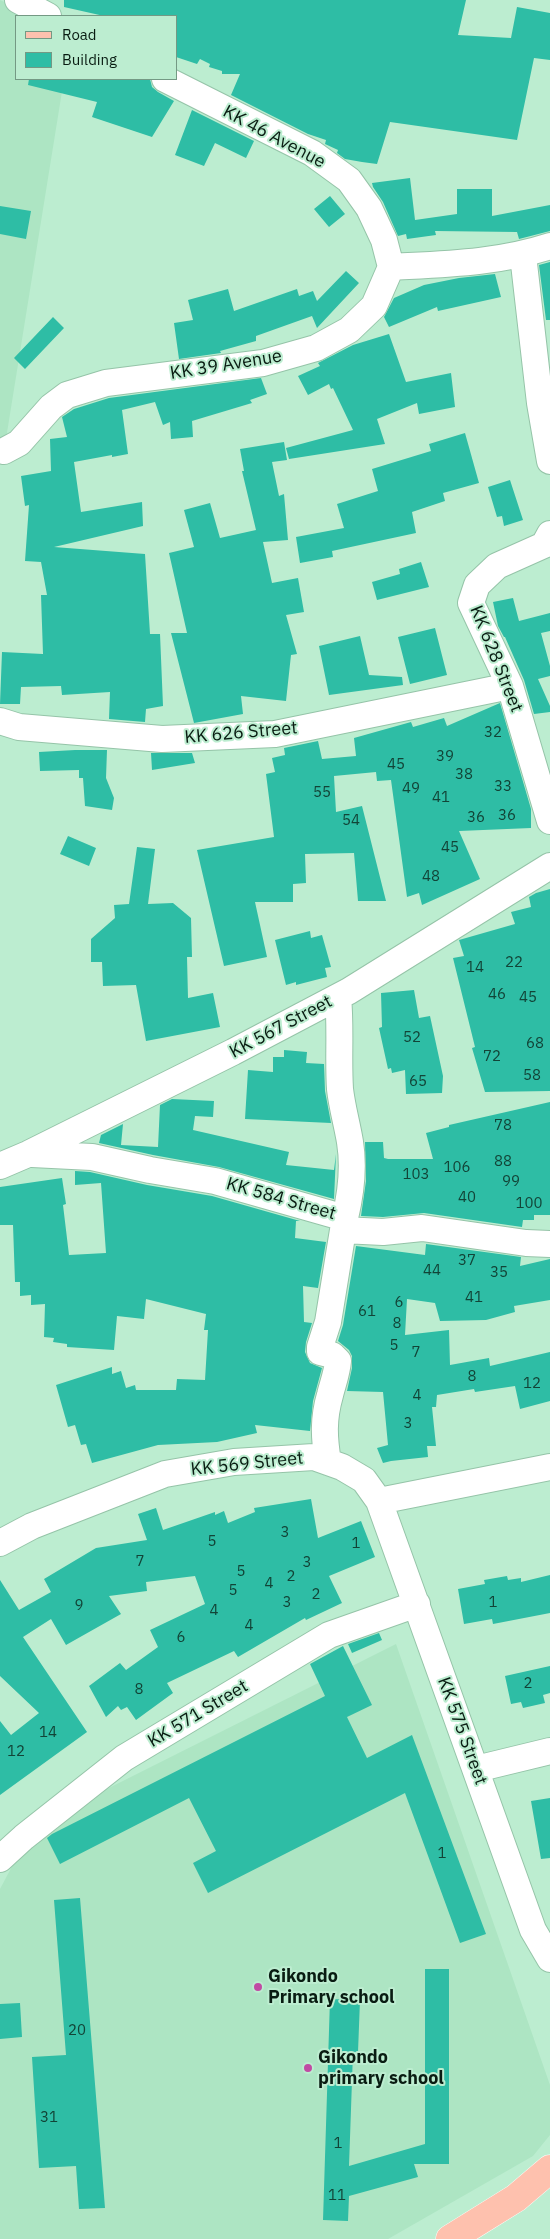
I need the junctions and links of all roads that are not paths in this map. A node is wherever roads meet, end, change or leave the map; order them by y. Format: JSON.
{"nodes":[{"id":1,"x":18,"y":0,"type":"edge"},
{"id":2,"x":46,"y":15,"type":"edge"},
{"id":3,"x":166,"y":80,"type":"edge"},
{"id":4,"x":550,"y":246,"type":"edge"},
{"id":5,"x":523,"y":255,"type":"junction"},
{"id":6,"x":391,"y":267,"type":"junction"},
{"id":7,"x":4,"y":451,"type":"dead end"},
{"id":8,"x":550,"y":461,"type":"edge"},
{"id":9,"x":550,"y":534,"type":"edge"},
{"id":10,"x":510,"y":686,"type":"junction"},
{"id":11,"x":0,"y":720,"type":"edge"},
{"id":12,"x":550,"y":821,"type":"edge"},
{"id":13,"x":550,"y":866,"type":"edge"},
{"id":14,"x":338,"y":997,"type":"junction"},
{"id":15,"x":28,"y":1154,"type":"junction"},
{"id":16,"x":0,"y":1166,"type":"edge"},
{"id":17,"x":344,"y":1224,"type":"junction"},
{"id":18,"x":550,"y":1244,"type":"edge"},
{"id":19,"x":328,"y":1462,"type":"junction"},
{"id":20,"x":550,"y":1467,"type":"edge"},
{"id":21,"x":379,"y":1501,"type":"junction"},
{"id":22,"x":0,"y":1543,"type":"edge"},
{"id":23,"x":417,"y":1604,"type":"junction"},
{"id":24,"x":550,"y":1751,"type":"edge"},
{"id":25,"x":476,"y":1769,"type":"junction"},
{"id":26,"x":0,"y":1859,"type":"edge"},
{"id":27,"x":550,"y":1959,"type":"edge"},
{"id":28,"x":550,"y":2169,"type":"edge"},
{"id":29,"x":550,"y":2189,"type":"edge"},
{"id":30,"x":516,"y":2198,"type":"junction"},
{"id":31,"x":450,"y":2239,"type":"edge"}],
"edges":[{"from":1,"to":2,"type":"street"},
{"from":3,"to":6,"type":"street","name":"KK 46 Avenue"},
{"from":4,"to":5,"type":"street"},
{"from":5,"to":6,"type":"street"},
{"from":5,"to":8,"type":"street"},
{"from":6,"to":7,"type":"street","name":"KK 39 Avenue"},
{"from":9,"to":10,"type":"street","name":"KK 628 Street"},
{"from":10,"to":11,"type":"street","name":"KK 626 Street"},
{"from":10,"to":12,"type":"street","name":"KK 628 Street"},
{"from":13,"to":14,"type":"street","name":"KK 567 Street"},
{"from":14,"to":15,"type":"street","name":"KK 567 Street"},
{"from":14,"to":17,"type":"street"},
{"from":15,"to":16,"type":"street","name":"KK 567 Street"},
{"from":15,"to":17,"type":"street","name":"KK 584 Street"},
{"from":17,"to":18,"type":"street","name":"KK 584 Street"},
{"from":17,"to":19,"type":"street"},
{"from":19,"to":21,"type":"street","name":"KK 569 Street"},
{"from":19,"to":22,"type":"street","name":"KK 569 Street"},
{"from":20,"to":21,"type":"street"},
{"from":21,"to":23,"type":"street","name":"KK 575 Street"},
{"from":23,"to":25,"type":"street","name":"KK 575 Street"},
{"from":23,"to":26,"type":"street","name":"KK 571 Street"},
{"from":24,"to":25,"type":"street"},
{"from":25,"to":27,"type":"street","name":"KK 575 Street"},
{"from":28,"to":30,"type":"main road"},
{"from":29,"to":30,"type":"main road"},
{"from":30,"to":31,"type":"main road"}]}
